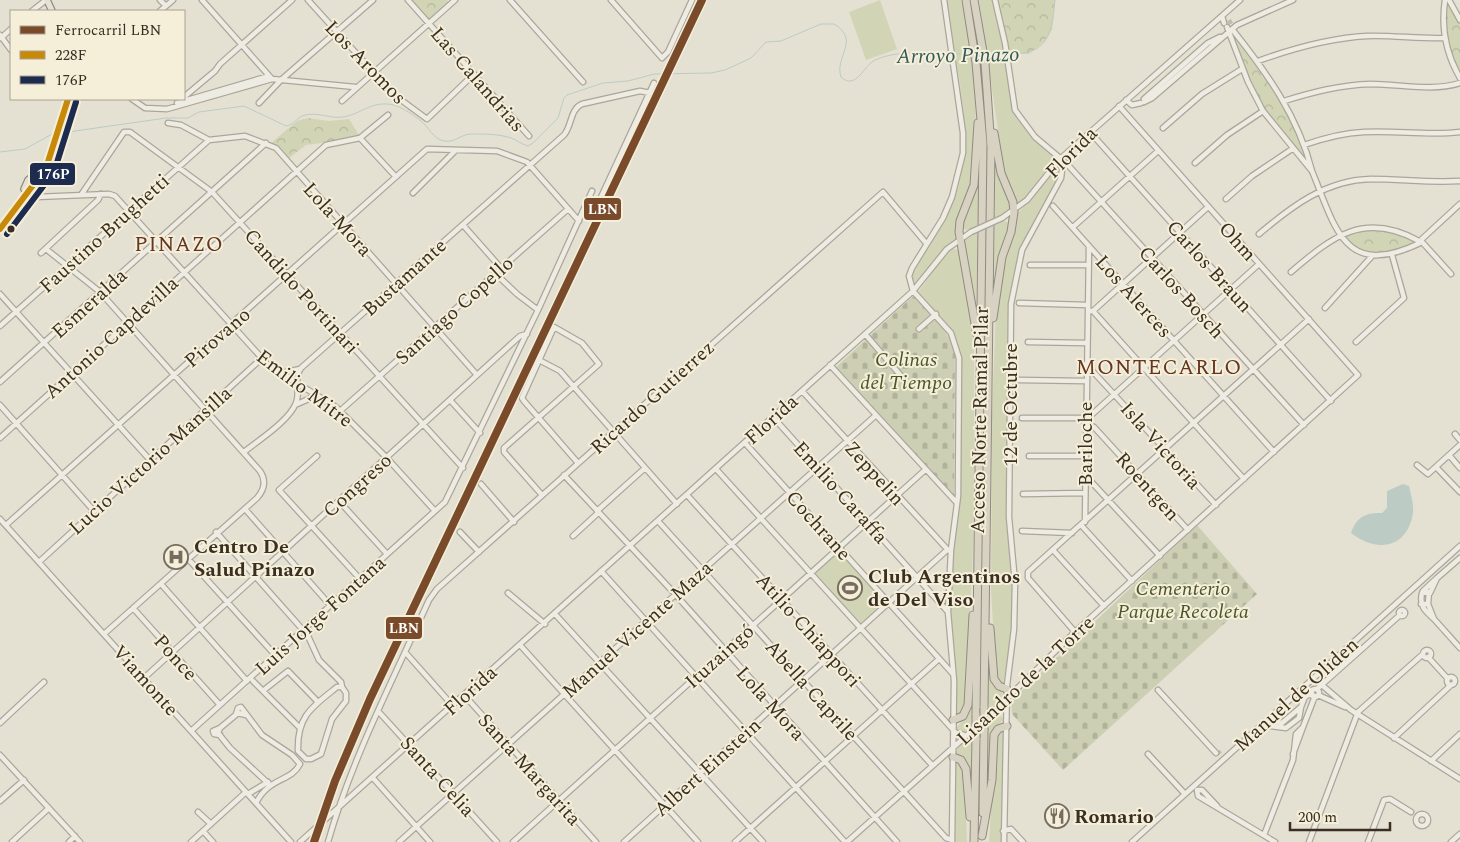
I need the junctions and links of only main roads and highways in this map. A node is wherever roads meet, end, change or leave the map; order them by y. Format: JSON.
{"nodes":[{"id":1,"x":966,"y":0,"type":"edge"},
{"id":2,"x":974,"y":0,"type":"edge"},
{"id":3,"x":980,"y":97,"type":"junction"},
{"id":4,"x":68,"y":100,"type":"edge"},
{"id":5,"x":990,"y":108,"type":"junction"},
{"id":6,"x":1013,"y":202,"type":"junction"},
{"id":7,"x":1022,"y":205,"type":"road end"},
{"id":8,"x":0,"y":229,"type":"edge"},
{"id":9,"x":980,"y":354,"type":"junction"},
{"id":10,"x":989,"y":354,"type":"junction"},
{"id":11,"x":986,"y":575,"type":"junction"},
{"id":12,"x":977,"y":580,"type":"junction"},
{"id":13,"x":1007,"y":689,"type":"road end"},
{"id":14,"x":953,"y":720,"type":"road end"},
{"id":15,"x":1007,"y":726,"type":"road end"},
{"id":16,"x":953,"y":757,"type":"road end"},
{"id":17,"x":982,"y":839,"type":"edge"},
{"id":18,"x":973,"y":842,"type":"edge"}],
"edges":[{"from":1,"to":3,"type":"highway","name":"Acceso Norte Ramal Pilar"},
{"from":2,"to":5,"type":"highway","name":"Acceso Norte Ramal Pilar"},
{"from":3,"to":9,"type":"highway","name":"Acceso Norte Ramal Pilar"},
{"from":3,"to":9,"type":"highway"},
{"from":4,"to":8,"type":"main road"},
{"from":5,"to":6,"type":"highway"},
{"from":5,"to":10,"type":"highway","name":"Acceso Norte Ramal Pilar"},
{"from":6,"to":7,"type":"highway"},
{"from":6,"to":10,"type":"highway"},
{"from":9,"to":12,"type":"highway","name":"Acceso Norte Ramal Pilar"},
{"from":10,"to":11,"type":"highway","name":"Acceso Norte Ramal Pilar"},
{"from":11,"to":13,"type":"highway"},
{"from":11,"to":17,"type":"highway","name":"Acceso Norte Ramal Pilar","bridge":true},
{"from":12,"to":14,"type":"highway"},
{"from":12,"to":18,"type":"highway","name":"Acceso Norte Ramal Pilar","bridge":true},
{"from":15,"to":17,"type":"highway"},
{"from":16,"to":18,"type":"highway"}]}
